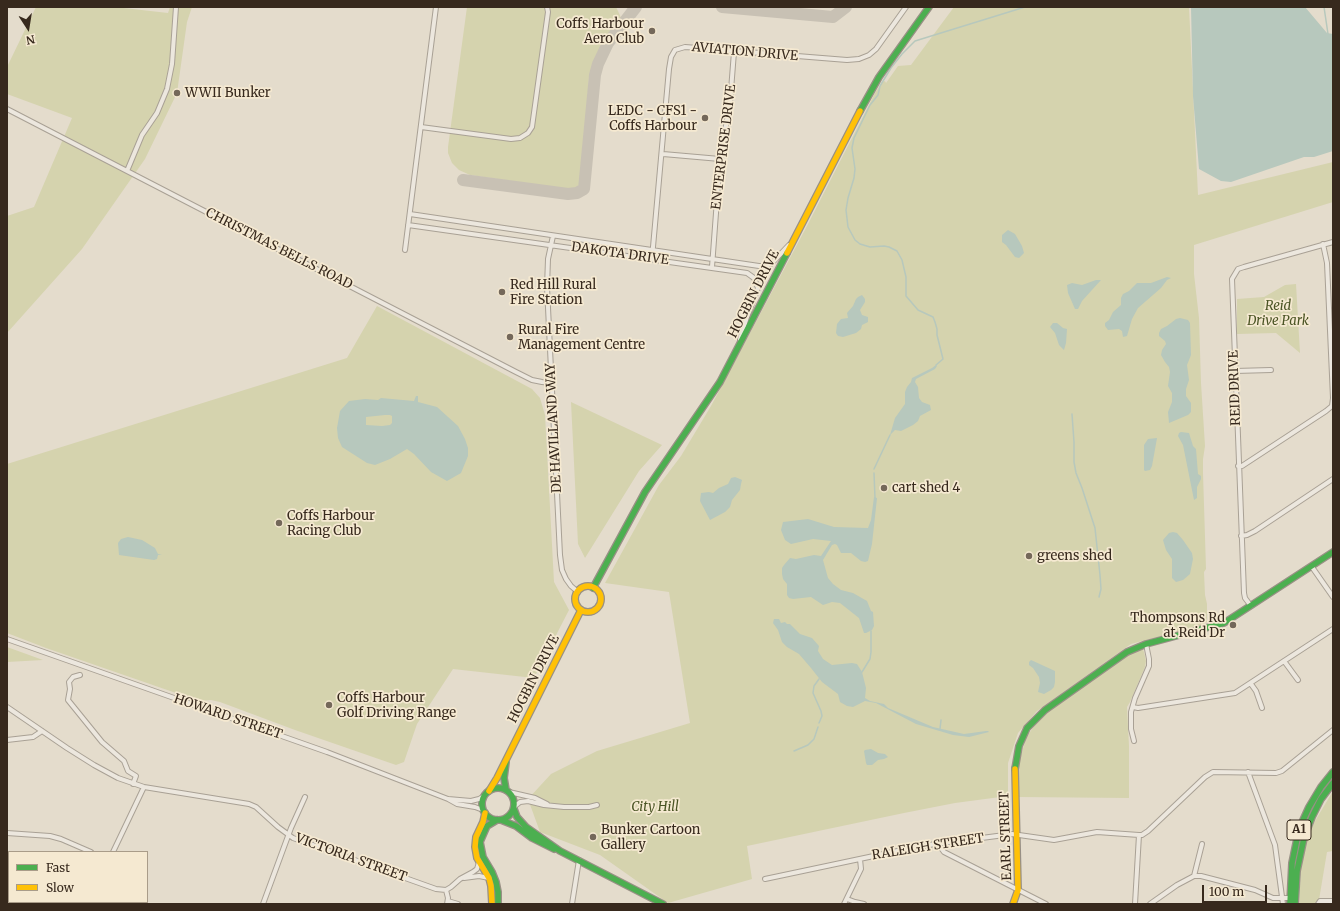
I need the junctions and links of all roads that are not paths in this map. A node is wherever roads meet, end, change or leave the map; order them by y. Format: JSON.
{"nodes":[{"id":1,"x":176,"y":7,"type":"edge"},
{"id":2,"x":436,"y":7,"type":"edge"},
{"id":3,"x":546,"y":7,"type":"edge"},
{"id":4,"x":906,"y":7,"type":"edge"},
{"id":5,"x":929,"y":7,"type":"edge"},
{"id":6,"x":734,"y":52,"type":"junction"},
{"id":7,"x":7,"y":109,"type":"edge"},
{"id":8,"x":421,"y":127,"type":"junction"},
{"id":9,"x":662,"y":154,"type":"junction"},
{"id":10,"x":720,"y":159,"type":"junction"},
{"id":11,"x":127,"y":171,"type":"junction"},
{"id":12,"x":410,"y":214,"type":"junction"},
{"id":13,"x":408,"y":225,"type":"junction"},
{"id":14,"x":553,"y":236,"type":"junction"},
{"id":15,"x":793,"y":241,"type":"junction"},
{"id":16,"x":1333,"y":242,"type":"edge"},
{"id":17,"x":551,"y":244,"type":"junction"},
{"id":18,"x":1323,"y":244,"type":"junction"},
{"id":19,"x":405,"y":250,"type":"dead end"},
{"id":20,"x":653,"y":250,"type":"junction"},
{"id":21,"x":652,"y":258,"type":"junction"},
{"id":22,"x":712,"y":259,"type":"junction"},
{"id":23,"x":712,"y":267,"type":"junction"},
{"id":24,"x":1331,"y":306,"type":"edge"},
{"id":25,"x":737,"y":350,"type":"junction"},
{"id":26,"x":1271,"y":370,"type":"dead end"},
{"id":27,"x":1235,"y":371,"type":"junction"},
{"id":28,"x":552,"y":382,"type":"junction"},
{"id":29,"x":1238,"y":466,"type":"junction"},
{"id":30,"x":1333,"y":479,"type":"edge"},
{"id":31,"x":1241,"y":536,"type":"junction"},
{"id":32,"x":1333,"y":552,"type":"edge"},
{"id":33,"x":1312,"y":567,"type":"junction"},
{"id":34,"x":593,"y":588,"type":"junction"},
{"id":35,"x":578,"y":592,"type":"junction"},
{"id":36,"x":1333,"y":597,"type":"edge"},
{"id":37,"x":1251,"y":606,"type":"junction"},
{"id":38,"x":581,"y":610,"type":"junction"},
{"id":39,"x":1333,"y":629,"type":"edge"},
{"id":40,"x":7,"y":638,"type":"edge"},
{"id":41,"x":1146,"y":644,"type":"junction"},
{"id":42,"x":1284,"y":661,"type":"junction"},
{"id":43,"x":80,"y":675,"type":"dead end"},
{"id":44,"x":1298,"y":680,"type":"dead end"},
{"id":45,"x":1251,"y":684,"type":"junction"},
{"id":46,"x":7,"y":707,"type":"edge"},
{"id":47,"x":1133,"y":707,"type":"junction"},
{"id":48,"x":1262,"y":708,"type":"dead end"},
{"id":49,"x":1333,"y":730,"type":"edge"},
{"id":50,"x":42,"y":731,"type":"junction"},
{"id":51,"x":7,"y":740,"type":"edge"},
{"id":52,"x":1134,"y":742,"type":"dead end"},
{"id":53,"x":506,"y":758,"type":"junction"},
{"id":54,"x":1248,"y":772,"type":"junction"},
{"id":55,"x":1332,"y":776,"type":"edge"},
{"id":56,"x":1333,"y":783,"type":"edge"},
{"id":57,"x":133,"y":784,"type":"junction"},
{"id":58,"x":144,"y":787,"type":"junction"},
{"id":59,"x":489,"y":791,"type":"junction"},
{"id":60,"x":508,"y":791,"type":"junction"},
{"id":61,"x":484,"y":796,"type":"junction"},
{"id":62,"x":305,"y":797,"type":"dead end"},
{"id":63,"x":448,"y":799,"type":"junction"},
{"id":64,"x":550,"y":805,"type":"junction"},
{"id":65,"x":598,"y":805,"type":"dead end"},
{"id":66,"x":514,"y":808,"type":"junction"},
{"id":67,"x":484,"y":812,"type":"junction"},
{"id":68,"x":499,"y":820,"type":"junction"},
{"id":69,"x":7,"y":834,"type":"edge"},
{"id":70,"x":289,"y":835,"type":"junction"},
{"id":71,"x":1017,"y":835,"type":"junction"},
{"id":72,"x":1139,"y":836,"type":"junction"},
{"id":73,"x":938,"y":844,"type":"junction"},
{"id":74,"x":1202,"y":844,"type":"dead end"},
{"id":75,"x":89,"y":851,"type":"edge"},
{"id":76,"x":113,"y":851,"type":"edge"},
{"id":77,"x":560,"y":851,"type":"junction"},
{"id":78,"x":860,"y":858,"type":"junction"},
{"id":79,"x":579,"y":860,"type":"junction"},
{"id":80,"x":479,"y":862,"type":"junction"},
{"id":81,"x":1194,"y":876,"type":"junction"},
{"id":82,"x":489,"y":878,"type":"junction"},
{"id":83,"x":460,"y":879,"type":"junction"},
{"id":84,"x":765,"y":879,"type":"dead end"},
{"id":85,"x":446,"y":890,"type":"junction"},
{"id":86,"x":1018,"y":890,"type":"junction"},
{"id":87,"x":1282,"y":898,"type":"junction"},
{"id":88,"x":847,"y":899,"type":"junction"},
{"id":89,"x":1290,"y":901,"type":"edge"},
{"id":90,"x":1333,"y":901,"type":"edge"},
{"id":91,"x":448,"y":902,"type":"edge"},
{"id":92,"x":263,"y":904,"type":"edge"},
{"id":93,"x":458,"y":904,"type":"edge"},
{"id":94,"x":492,"y":904,"type":"edge"},
{"id":95,"x":498,"y":904,"type":"edge"},
{"id":96,"x":572,"y":904,"type":"edge"},
{"id":97,"x":663,"y":904,"type":"edge"},
{"id":98,"x":844,"y":904,"type":"edge"},
{"id":99,"x":864,"y":904,"type":"edge"},
{"id":100,"x":1013,"y":904,"type":"edge"},
{"id":101,"x":1046,"y":904,"type":"edge"},
{"id":102,"x":1135,"y":904,"type":"edge"},
{"id":103,"x":1150,"y":904,"type":"edge"},
{"id":104,"x":1283,"y":904,"type":"edge"},
{"id":105,"x":1295,"y":904,"type":"edge"},
{"id":106,"x":1318,"y":904,"type":"edge"}],
"edges":[{"from":1,"to":11,"type":"street"},
{"from":2,"to":8,"type":"street"},
{"from":3,"to":8,"type":"street"},
{"from":4,"to":6,"type":"street","name":"AVIATION DRIVE"},
{"from":5,"to":15,"type":"main road","name":"HOGBIN DRIVE"},
{"from":6,"to":9,"type":"street","name":"AVIATION DRIVE"},
{"from":6,"to":10,"type":"street","name":"ENTERPRISE DRIVE"},
{"from":7,"to":11,"type":"street","name":"CHRISTMAS BELLS ROAD"},
{"from":8,"to":12,"type":"street"},
{"from":9,"to":10,"type":"street"},
{"from":9,"to":20,"type":"street","name":"AVIATION DRIVE"},
{"from":10,"to":22,"type":"street","name":"ENTERPRISE DRIVE"},
{"from":11,"to":28,"type":"street","name":"CHRISTMAS BELLS ROAD"},
{"from":12,"to":13,"type":"street"},
{"from":12,"to":14,"type":"street","name":"DAKOTA DRIVE"},
{"from":13,"to":17,"type":"street","name":"DAKOTA DRIVE"},
{"from":13,"to":19,"type":"street"},
{"from":14,"to":17,"type":"street","name":"DE HAVILLAND WAY"},
{"from":14,"to":20,"type":"street","name":"DAKOTA DRIVE"},
{"from":15,"to":22,"type":"street","name":"DAKOTA DRIVE"},
{"from":15,"to":25,"type":"main road","name":"HOGBIN DRIVE"},
{"from":16,"to":18,"type":"street","name":"REID DRIVE"},
{"from":17,"to":21,"type":"street","name":"DAKOTA DRIVE"},
{"from":17,"to":28,"type":"street","name":"DE HAVILLAND WAY"},
{"from":18,"to":24,"type":"street"},
{"from":18,"to":27,"type":"street","name":"REID DRIVE"},
{"from":20,"to":21,"type":"street","name":"AVIATION DRIVE"},
{"from":20,"to":22,"type":"street","name":"DAKOTA DRIVE"},
{"from":21,"to":23,"type":"street","name":"DAKOTA DRIVE"},
{"from":22,"to":23,"type":"street","name":"ENTERPRISE DRIVE"},
{"from":23,"to":25,"type":"street","name":"DAKOTA DRIVE"},
{"from":24,"to":29,"type":"street"},
{"from":25,"to":34,"type":"main road","name":"HOGBIN DRIVE"},
{"from":26,"to":27,"type":"street"},
{"from":27,"to":29,"type":"street","name":"REID DRIVE"},
{"from":28,"to":35,"type":"street","name":"DE HAVILLAND WAY"},
{"from":29,"to":31,"type":"street","name":"REID DRIVE"},
{"from":30,"to":31,"type":"street"},
{"from":31,"to":37,"type":"street","name":"REID DRIVE"},
{"from":32,"to":33,"type":"main road","name":"EARL STREET"},
{"from":33,"to":36,"type":"street"},
{"from":33,"to":37,"type":"main road","name":"EARL STREET"},
{"from":34,"to":35,"type":"main road"},
{"from":34,"to":38,"type":"main road"},
{"from":35,"to":38,"type":"main road"},
{"from":37,"to":41,"type":"main road","name":"EARL STREET"},
{"from":38,"to":53,"type":"main road","name":"HOGBIN DRIVE"},
{"from":39,"to":42,"type":"street"},
{"from":40,"to":63,"type":"street","name":"HOWARD STREET"},
{"from":41,"to":47,"type":"street"},
{"from":41,"to":71,"type":"main road","name":"EARL STREET"},
{"from":42,"to":44,"type":"street"},
{"from":42,"to":45,"type":"street"},
{"from":43,"to":57,"type":"street"},
{"from":45,"to":47,"type":"street"},
{"from":45,"to":48,"type":"street"},
{"from":46,"to":50,"type":"street","name":"VICTORIA STREET"},
{"from":47,"to":52,"type":"street"},
{"from":49,"to":54,"type":"street"},
{"from":50,"to":51,"type":"street"},
{"from":50,"to":57,"type":"street","name":"VICTORIA STREET"},
{"from":53,"to":59,"type":"main road","name":"HOGBIN DRIVE"},
{"from":53,"to":60,"type":"main road","name":"HOGBIN DRIVE"},
{"from":54,"to":72,"type":"street"},
{"from":54,"to":87,"type":"street"},
{"from":55,"to":89,"type":"main road","number":"A1"},
{"from":56,"to":105,"type":"main road","number":"A1"},
{"from":57,"to":58,"type":"street","name":"VICTORIA STREET"},
{"from":58,"to":70,"type":"street","name":"VICTORIA STREET"},
{"from":58,"to":76,"type":"street"},
{"from":59,"to":60,"type":"main road"},
{"from":59,"to":61,"type":"main road"},
{"from":60,"to":64,"type":"street"},
{"from":60,"to":66,"type":"main road"},
{"from":61,"to":63,"type":"street","name":"HOWARD STREET"},
{"from":61,"to":67,"type":"main road"},
{"from":62,"to":70,"type":"street"},
{"from":63,"to":67,"type":"street","name":"HOWARD STREET"},
{"from":64,"to":65,"type":"street"},
{"from":64,"to":66,"type":"street"},
{"from":66,"to":68,"type":"main road"},
{"from":66,"to":77,"type":"main road"},
{"from":67,"to":68,"type":"main road"},
{"from":67,"to":80,"type":"main road"},
{"from":68,"to":77,"type":"main road"},
{"from":68,"to":95,"type":"main road"},
{"from":69,"to":75,"type":"street"},
{"from":70,"to":85,"type":"street","name":"VICTORIA STREET"},
{"from":70,"to":92,"type":"street"},
{"from":71,"to":72,"type":"street","name":"RALEIGH STREET"},
{"from":71,"to":73,"type":"street","name":"RALEIGH STREET"},
{"from":71,"to":86,"type":"main road","name":"EARL STREET"},
{"from":72,"to":102,"type":"street"},
{"from":73,"to":78,"type":"street","name":"RALEIGH STREET"},
{"from":73,"to":86,"type":"street"},
{"from":74,"to":81,"type":"street"},
{"from":77,"to":79,"type":"main road"},
{"from":78,"to":84,"type":"street","name":"RALEIGH STREET"},
{"from":78,"to":88,"type":"street"},
{"from":79,"to":96,"type":"street"},
{"from":79,"to":97,"type":"main road"},
{"from":80,"to":82,"type":"main road"},
{"from":80,"to":83,"type":"street"},
{"from":81,"to":87,"type":"street"},
{"from":81,"to":103,"type":"street"},
{"from":82,"to":83,"type":"street"},
{"from":82,"to":94,"type":"main road"},
{"from":83,"to":85,"type":"street"},
{"from":85,"to":91,"type":"street"},
{"from":86,"to":100,"type":"main road","name":"EARL STREET"},
{"from":86,"to":101,"type":"street"},
{"from":87,"to":89,"type":"street"},
{"from":87,"to":104,"type":"street"},
{"from":88,"to":98,"type":"street"},
{"from":88,"to":99,"type":"street"},
{"from":90,"to":106,"type":"street"},
{"from":91,"to":93,"type":"street"}]}
